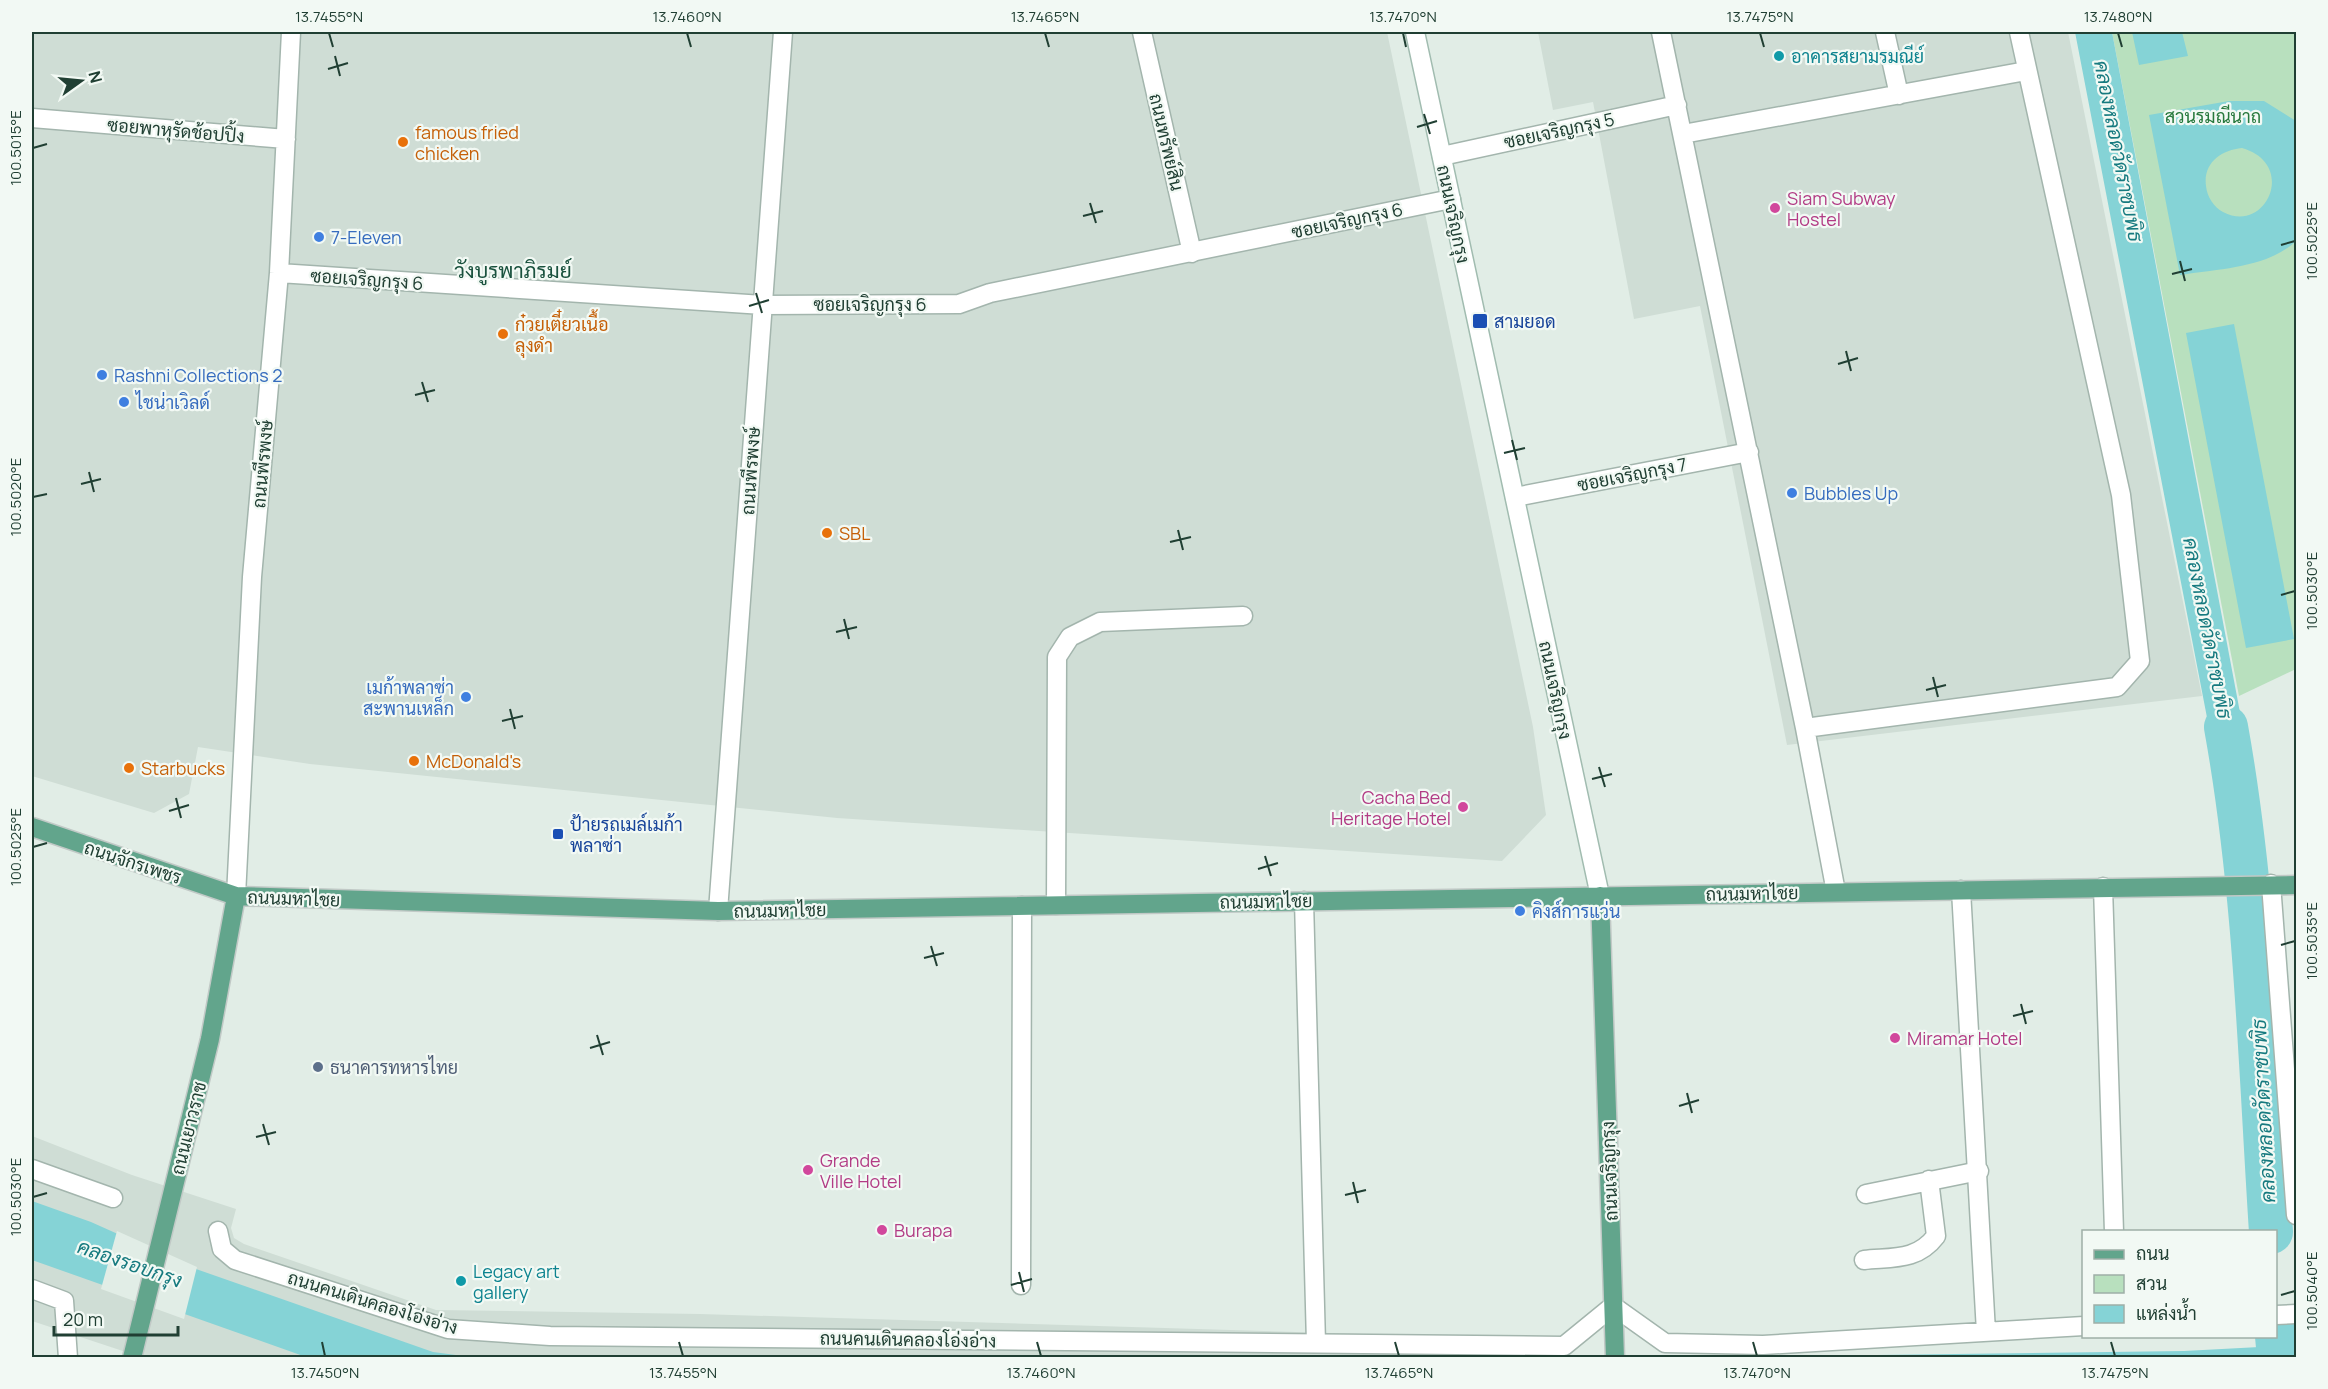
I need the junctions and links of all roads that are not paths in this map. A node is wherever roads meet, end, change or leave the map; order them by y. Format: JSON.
{"nodes":[{"id":1,"x":291,"y":32,"type":"edge"},
{"id":2,"x":783,"y":32,"type":"edge"},
{"id":3,"x":1142,"y":32,"type":"edge"},
{"id":4,"x":1415,"y":32,"type":"edge"},
{"id":5,"x":1661,"y":32,"type":"edge"},
{"id":6,"x":1885,"y":32,"type":"edge"},
{"id":7,"x":2019,"y":32,"type":"edge"},
{"id":8,"x":2026,"y":71,"type":"junction"},
{"id":9,"x":1899,"y":94,"type":"junction"},
{"id":10,"x":1677,"y":105,"type":"junction"},
{"id":11,"x":32,"y":117,"type":"edge"},
{"id":12,"x":1683,"y":134,"type":"junction"},
{"id":13,"x":286,"y":139,"type":"junction"},
{"id":14,"x":1442,"y":156,"type":"junction"},
{"id":15,"x":1451,"y":199,"type":"junction"},
{"id":16,"x":1192,"y":253,"type":"junction"},
{"id":17,"x":279,"y":273,"type":"junction"},
{"id":18,"x":763,"y":305,"type":"junction"},
{"id":19,"x":1749,"y":452,"type":"junction"},
{"id":20,"x":1515,"y":497,"type":"junction"},
{"id":21,"x":1243,"y":616,"type":"dead end"},
{"id":22,"x":1805,"y":728,"type":"junction"},
{"id":23,"x":32,"y":827,"type":"edge"},
{"id":24,"x":2264,"y":884,"type":"junction"},
{"id":25,"x":2296,"y":885,"type":"edge"},
{"id":26,"x":2103,"y":887,"type":"junction"},
{"id":27,"x":1961,"y":890,"type":"junction"},
{"id":28,"x":1836,"y":892,"type":"junction"},
{"id":29,"x":236,"y":896,"type":"junction"},
{"id":30,"x":1600,"y":896,"type":"junction"},
{"id":31,"x":1304,"y":901,"type":"junction"},
{"id":32,"x":1056,"y":905,"type":"junction"},
{"id":33,"x":1022,"y":906,"type":"junction"},
{"id":34,"x":718,"y":911,"type":"junction"},
{"id":35,"x":32,"y":1169,"type":"edge"},
{"id":36,"x":1979,"y":1171,"type":"junction"},
{"id":37,"x":1929,"y":1180,"type":"junction"},
{"id":38,"x":1866,"y":1194,"type":"dead end"},
{"id":39,"x":114,"y":1198,"type":"dead end"},
{"id":40,"x":2296,"y":1215,"type":"edge"},
{"id":41,"x":2114,"y":1230,"type":"edge"},
{"id":42,"x":218,"y":1231,"type":"dead end"},
{"id":43,"x":1864,"y":1260,"type":"dead end"},
{"id":44,"x":1022,"y":1285,"type":"dead end"},
{"id":45,"x":32,"y":1289,"type":"edge"},
{"id":46,"x":1613,"y":1306,"type":"junction"},
{"id":47,"x":2296,"y":1314,"type":"edge"},
{"id":48,"x":2277,"y":1315,"type":"edge"},
{"id":49,"x":2082,"y":1326,"type":"edge"},
{"id":50,"x":1986,"y":1332,"type":"junction"},
{"id":51,"x":1316,"y":1343,"type":"junction"},
{"id":52,"x":68,"y":1358,"type":"edge"},
{"id":53,"x":132,"y":1358,"type":"edge"},
{"id":54,"x":1615,"y":1358,"type":"edge"}],
"edges":[{"from":1,"to":13,"type":"street","name":"ถนนพีรพงษ์"},
{"from":2,"to":18,"type":"street","name":"ถนนพีรพงษ์"},
{"from":3,"to":16,"type":"street","name":"ถนนทรัพย์สิน"},
{"from":4,"to":14,"type":"street","name":"ถนนเจริญกรุง"},
{"from":5,"to":10,"type":"street"},
{"from":6,"to":9,"type":"street"},
{"from":7,"to":8,"type":"street"},
{"from":8,"to":9,"type":"street"},
{"from":8,"to":22,"type":"street"},
{"from":9,"to":12,"type":"street"},
{"from":10,"to":12,"type":"street"},
{"from":10,"to":14,"type":"street","name":"ซอยเจริญกรุง 5"},
{"from":11,"to":13,"type":"street","name":"ซอยพาหุรัดช้อปปิ้ง"},
{"from":12,"to":19,"type":"street"},
{"from":13,"to":17,"type":"street","name":"ถนนพีรพงษ์"},
{"from":14,"to":15,"type":"street","name":"ถนนเจริญกรุง"},
{"from":15,"to":16,"type":"street","name":"ซอยเจริญกรุง 6"},
{"from":15,"to":20,"type":"street","name":"ถนนเจริญกรุง"},
{"from":16,"to":18,"type":"street","name":"ซอยเจริญกรุง 6"},
{"from":17,"to":18,"type":"street","name":"ซอยเจริญกรุง 6"},
{"from":17,"to":29,"type":"street","name":"ถนนพีรพงษ์"},
{"from":18,"to":34,"type":"street","name":"ถนนพีรพงษ์"},
{"from":19,"to":20,"type":"street","name":"ซอยเจริญกรุง 7"},
{"from":19,"to":22,"type":"street"},
{"from":20,"to":30,"type":"street","name":"ถนนเจริญกรุง"},
{"from":21,"to":32,"type":"street"},
{"from":22,"to":28,"type":"street"},
{"from":23,"to":29,"type":"main road","name":"ถนนจักรเพชร"},
{"from":24,"to":25,"type":"main road","name":"ถนนมหาไชย"},
{"from":24,"to":26,"type":"main road","name":"ถนนมหาไชย"},
{"from":24,"to":40,"type":"street"},
{"from":26,"to":27,"type":"main road","name":"ถนนมหาไชย"},
{"from":26,"to":41,"type":"street"},
{"from":27,"to":28,"type":"main road","name":"ถนนมหาไชย"},
{"from":27,"to":36,"type":"street"},
{"from":28,"to":30,"type":"main road","name":"ถนนมหาไชย"},
{"from":29,"to":34,"type":"main road","name":"ถนนมหาไชย"},
{"from":29,"to":53,"type":"main road","name":"ถนนเยาวราช"},
{"from":30,"to":31,"type":"main road","name":"ถนนมหาไชย"},
{"from":30,"to":46,"type":"main road","name":"ถนนเจริญกรุง"},
{"from":31,"to":32,"type":"main road","name":"ถนนมหาไชย"},
{"from":31,"to":51,"type":"street"},
{"from":32,"to":33,"type":"main road","name":"ถนนมหาไชย"},
{"from":33,"to":34,"type":"main road","name":"ถนนมหาไชย"},
{"from":33,"to":44,"type":"street"},
{"from":35,"to":39,"type":"street"},
{"from":36,"to":37,"type":"street"},
{"from":36,"to":50,"type":"street"},
{"from":37,"to":38,"type":"street"},
{"from":37,"to":43,"type":"street"},
{"from":42,"to":51,"type":"street","name":"ถนนคนเดินคลองโอ่งอ่าง"},
{"from":45,"to":52,"type":"street"},
{"from":46,"to":50,"type":"street"},
{"from":46,"to":51,"type":"street","name":"ถนนคนเดินคลองโอ่งอ่าง"},
{"from":46,"to":54,"type":"main road","name":"ถนนเจริญกรุง"},
{"from":47,"to":48,"type":"street"},
{"from":49,"to":50,"type":"street"}]}
